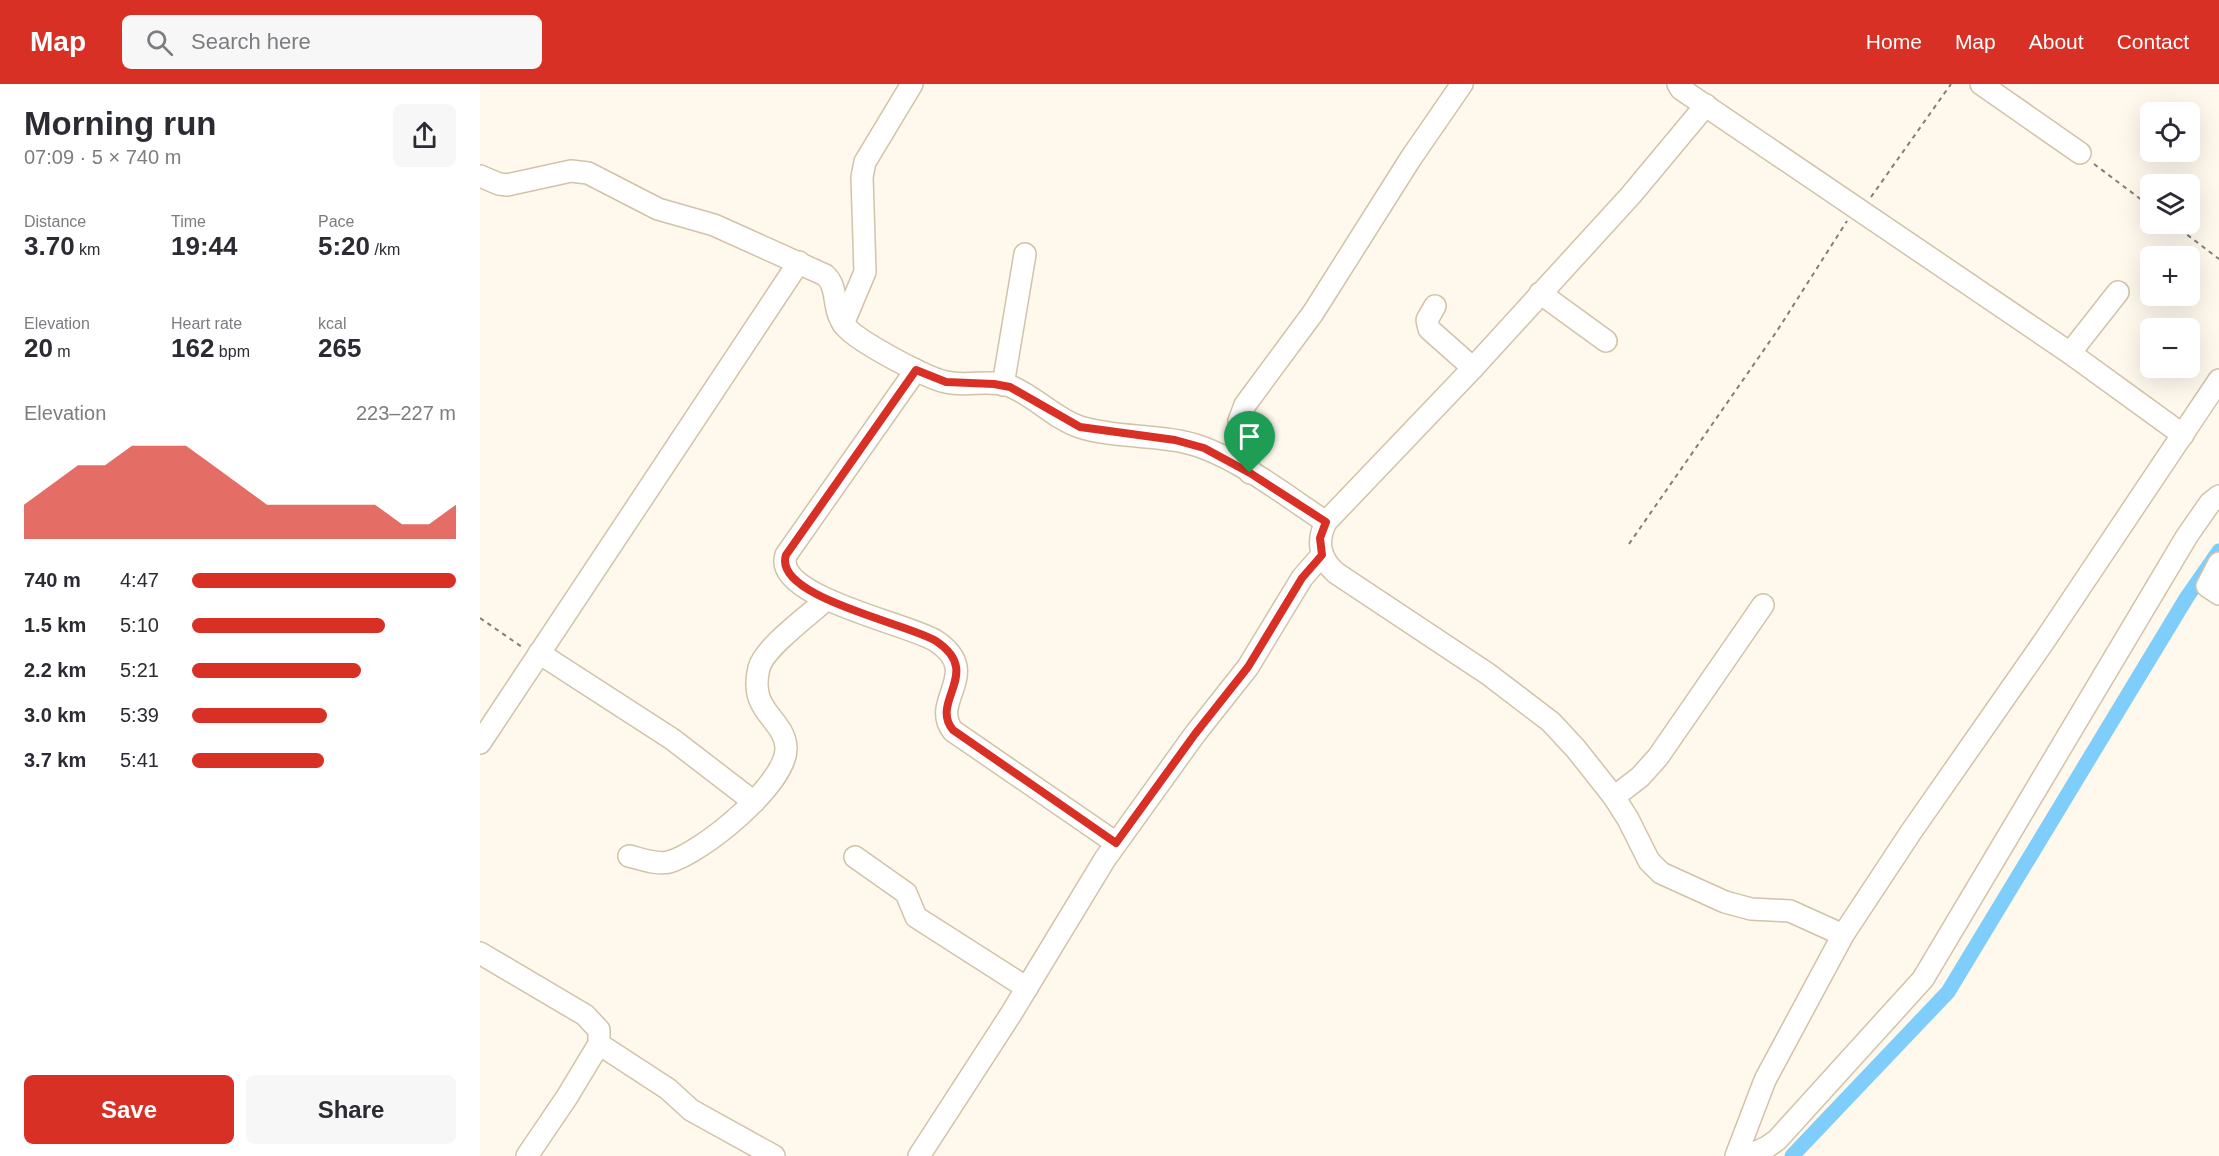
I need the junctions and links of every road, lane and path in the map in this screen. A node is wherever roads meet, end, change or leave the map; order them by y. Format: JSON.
{"nodes":[{"id":1,"x":912,"y":84,"type":"edge"},
{"id":2,"x":1462,"y":84,"type":"edge"},
{"id":3,"x":1678,"y":84,"type":"edge"},
{"id":4,"x":1951,"y":84,"type":"edge"},
{"id":5,"x":1981,"y":84,"type":"edge"},
{"id":6,"x":1706,"y":105,"type":"junction"},
{"id":7,"x":2080,"y":153,"type":"joint"},
{"id":8,"x":480,"y":176,"type":"edge"},
{"id":9,"x":2140,"y":199,"type":"edge"},
{"id":10,"x":1859,"y":208,"type":"junction"},
{"id":11,"x":2186,"y":234,"type":"edge"},
{"id":12,"x":1025,"y":254,"type":"dead end"},
{"id":13,"x":2219,"y":259,"type":"edge"},
{"id":14,"x":799,"y":262,"type":"junction"},
{"id":15,"x":2118,"y":292,"type":"dead end"},
{"id":16,"x":1540,"y":293,"type":"junction"},
{"id":17,"x":1435,"y":306,"type":"dead end"},
{"id":18,"x":843,"y":324,"type":"junction"},
{"id":19,"x":1606,"y":341,"type":"dead end"},
{"id":20,"x":2070,"y":352,"type":"junction"},
{"id":21,"x":1473,"y":368,"type":"junction"},
{"id":22,"x":916,"y":370,"type":"junction"},
{"id":23,"x":2219,"y":380,"type":"edge"},
{"id":24,"x":1003,"y":385,"type":"junction"},
{"id":25,"x":2183,"y":435,"type":"junction"},
{"id":26,"x":1250,"y":473,"type":"junction"},
{"id":27,"x":2219,"y":496,"type":"edge"},
{"id":28,"x":1326,"y":522,"type":"junction"},
{"id":29,"x":1629,"y":544,"type":"dead end"},
{"id":30,"x":1322,"y":555,"type":"junction"},
{"id":31,"x":2219,"y":563,"type":"edge"},
{"id":32,"x":2219,"y":594,"type":"edge"},
{"id":33,"x":826,"y":600,"type":"junction"},
{"id":34,"x":1763,"y":605,"type":"dead end"},
{"id":35,"x":480,"y":618,"type":"edge"},
{"id":36,"x":539,"y":653,"type":"junction"},
{"id":37,"x":480,"y":743,"type":"edge"},
{"id":38,"x":1614,"y":797,"type":"junction"},
{"id":39,"x":754,"y":802,"type":"junction"},
{"id":40,"x":1116,"y":843,"type":"junction"},
{"id":41,"x":629,"y":856,"type":"dead end"},
{"id":42,"x":855,"y":857,"type":"dead end"},
{"id":43,"x":1843,"y":935,"type":"junction"},
{"id":44,"x":480,"y":953,"type":"edge"},
{"id":45,"x":1027,"y":988,"type":"junction"},
{"id":46,"x":599,"y":1044,"type":"junction"},
{"id":47,"x":527,"y":1156,"type":"edge"},
{"id":48,"x":774,"y":1156,"type":"edge"},
{"id":49,"x":919,"y":1156,"type":"edge"},
{"id":50,"x":1736,"y":1156,"type":"edge"},
{"id":51,"x":1748,"y":1156,"type":"edge"}],
"edges":[{"from":1,"to":18,"type":"street"},
{"from":2,"to":26,"type":"street"},
{"from":3,"to":6,"type":"street"},
{"from":4,"to":10,"type":"path"},
{"from":5,"to":7,"type":"street"},
{"from":6,"to":10,"type":"street"},
{"from":6,"to":16,"type":"street"},
{"from":7,"to":9,"type":"path"},
{"from":8,"to":14,"type":"street"},
{"from":10,"to":20,"type":"street"},
{"from":10,"to":29,"type":"path"},
{"from":11,"to":13,"type":"path"},
{"from":12,"to":24,"type":"street"},
{"from":14,"to":18,"type":"street"},
{"from":14,"to":36,"type":"street"},
{"from":15,"to":20,"type":"street"},
{"from":16,"to":19,"type":"street"},
{"from":16,"to":21,"type":"street"},
{"from":17,"to":21,"type":"street"},
{"from":18,"to":22,"type":"street"},
{"from":20,"to":25,"type":"street"},
{"from":21,"to":28,"type":"street"},
{"from":22,"to":24,"type":"street"},
{"from":22,"to":33,"type":"street"},
{"from":23,"to":25,"type":"street"},
{"from":24,"to":26,"type":"street"},
{"from":25,"to":43,"type":"street"},
{"from":26,"to":28,"type":"street"},
{"from":27,"to":51,"type":"street"},
{"from":28,"to":30,"type":"street"},
{"from":30,"to":38,"type":"street"},
{"from":30,"to":40,"type":"street"},
{"from":31,"to":32,"type":"street"},
{"from":33,"to":39,"type":"street"},
{"from":33,"to":40,"type":"street"},
{"from":34,"to":38,"type":"street"},
{"from":35,"to":36,"type":"path"},
{"from":36,"to":37,"type":"street"},
{"from":36,"to":39,"type":"street"},
{"from":38,"to":43,"type":"street"},
{"from":39,"to":41,"type":"street"},
{"from":40,"to":45,"type":"street"},
{"from":42,"to":45,"type":"street"},
{"from":43,"to":50,"type":"street"},
{"from":44,"to":46,"type":"street"},
{"from":45,"to":49,"type":"street"},
{"from":46,"to":47,"type":"street"},
{"from":46,"to":48,"type":"street"}]}
